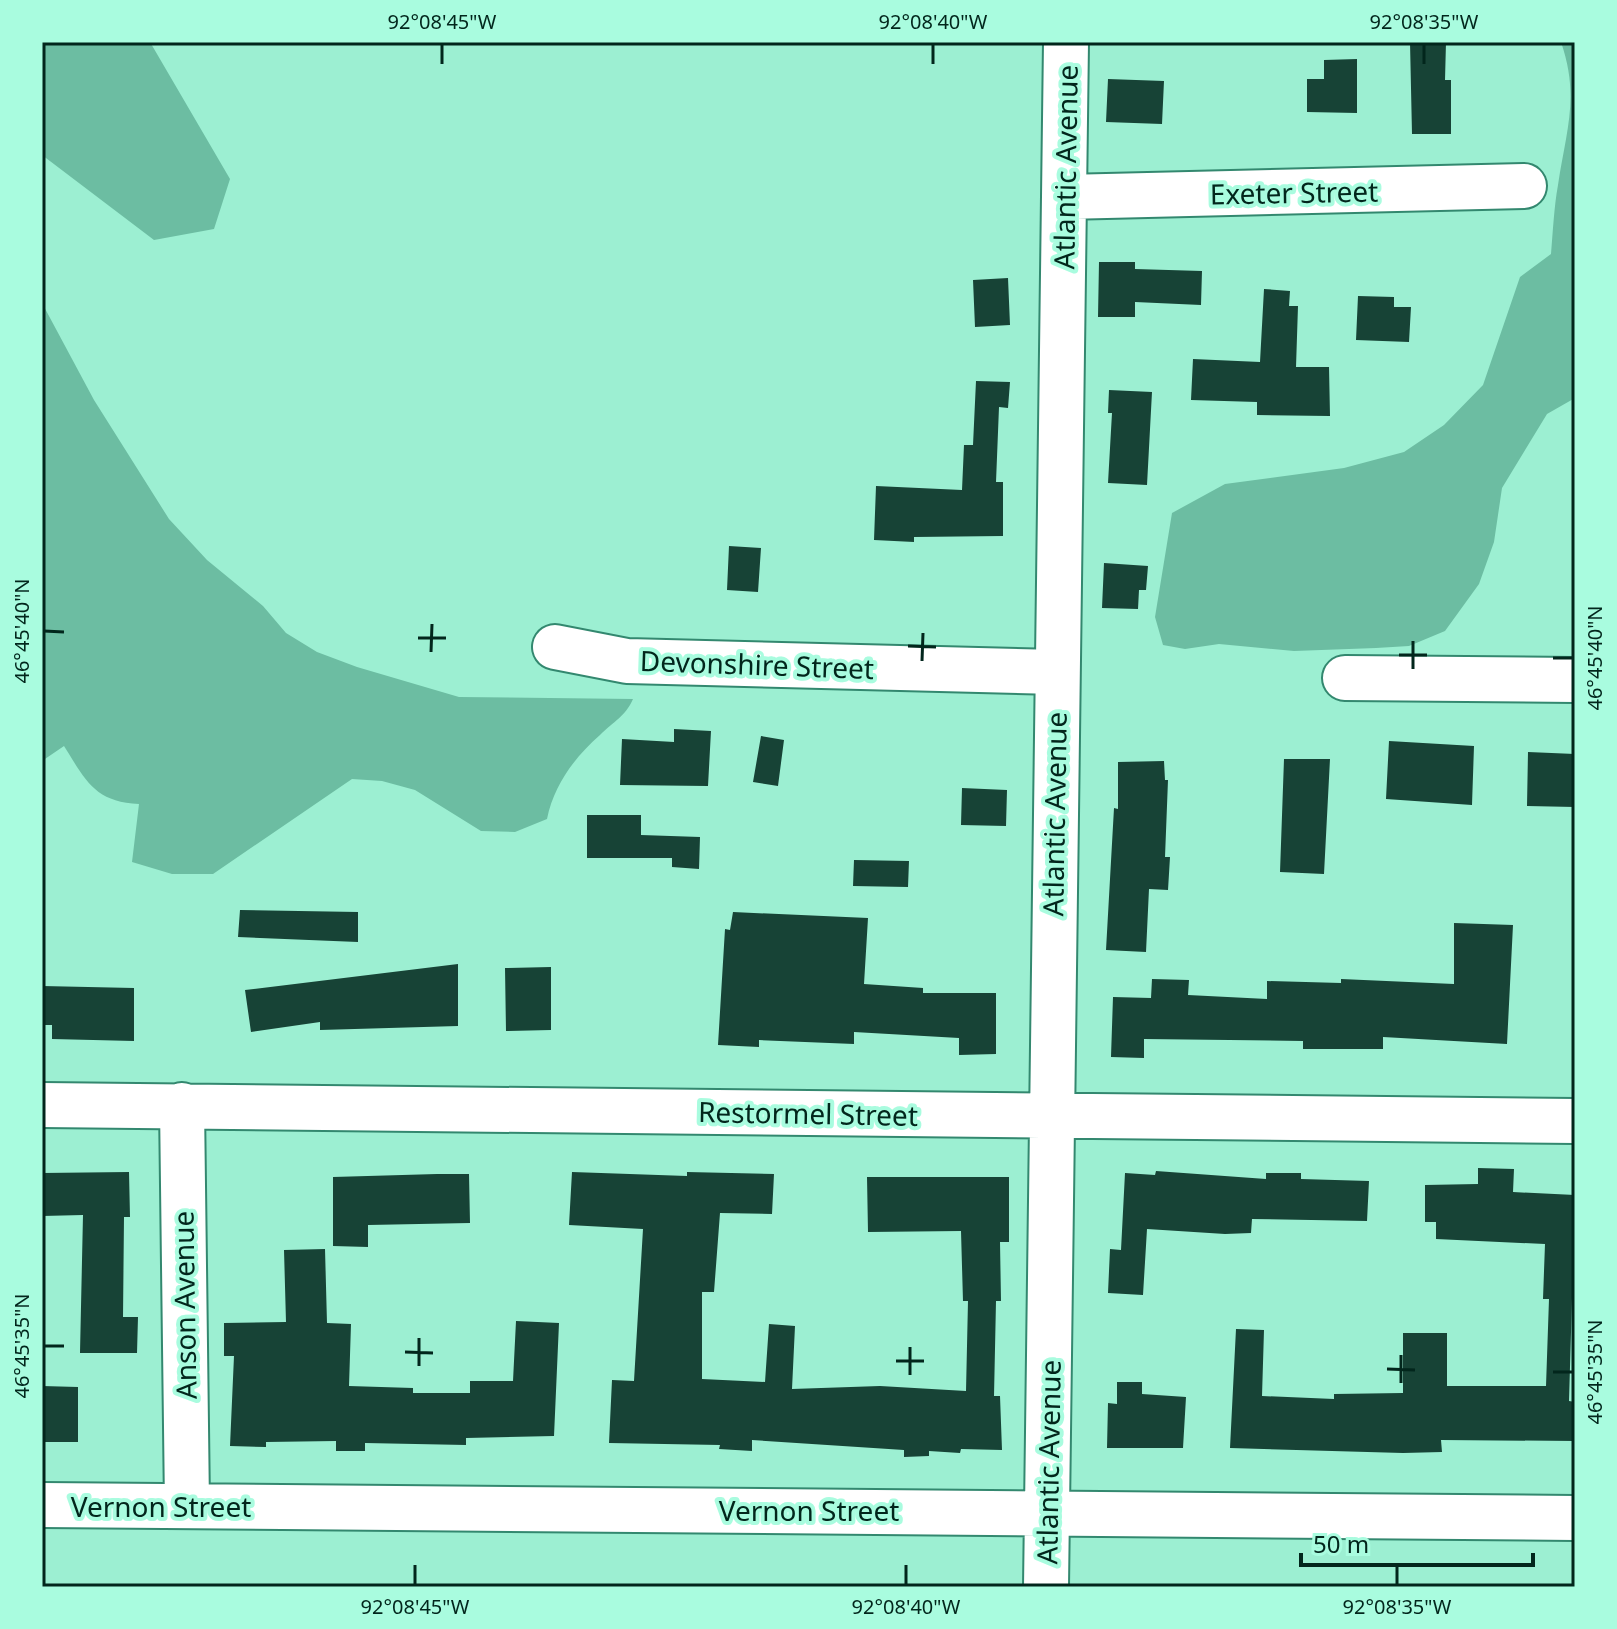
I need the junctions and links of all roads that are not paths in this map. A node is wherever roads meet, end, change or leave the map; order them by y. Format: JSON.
{"nodes":[{"id":1,"x":1066,"y":42,"type":"edge"},
{"id":2,"x":1524,"y":186,"type":"dead end"},
{"id":3,"x":1065,"y":197,"type":"junction"},
{"id":4,"x":555,"y":647,"type":"dead end"},
{"id":5,"x":1056,"y":672,"type":"junction"},
{"id":6,"x":1345,"y":678,"type":"dead end"},
{"id":7,"x":1575,"y":680,"type":"edge"},
{"id":8,"x":42,"y":1105,"type":"edge"},
{"id":9,"x":182,"y":1105,"type":"junction"},
{"id":10,"x":1051,"y":1116,"type":"junction"},
{"id":11,"x":1575,"y":1121,"type":"edge"},
{"id":12,"x":42,"y":1505,"type":"edge"},
{"id":13,"x":187,"y":1506,"type":"junction"},
{"id":14,"x":1047,"y":1511,"type":"junction"},
{"id":15,"x":1575,"y":1518,"type":"edge"},
{"id":16,"x":1046,"y":1587,"type":"edge"}],
"edges":[{"from":1,"to":3,"type":"street","name":"Atlantic Avenue"},
{"from":2,"to":3,"type":"street","name":"Exeter Street"},
{"from":3,"to":5,"type":"street","name":"Atlantic Avenue"},
{"from":4,"to":5,"type":"street","name":"Devonshire Street"},
{"from":5,"to":10,"type":"street","name":"Atlantic Avenue"},
{"from":6,"to":7,"type":"street"},
{"from":8,"to":9,"type":"street","name":"Restormel Street"},
{"from":9,"to":10,"type":"street","name":"Restormel Street"},
{"from":9,"to":13,"type":"street","name":"Anson Avenue"},
{"from":10,"to":11,"type":"street","name":"Restormel Street"},
{"from":10,"to":14,"type":"street","name":"Atlantic Avenue"},
{"from":12,"to":13,"type":"street","name":"Vernon Street"},
{"from":13,"to":14,"type":"street","name":"Vernon Street"},
{"from":14,"to":15,"type":"street","name":"Vernon Street"},
{"from":14,"to":16,"type":"street","name":"Atlantic Avenue"}]}
